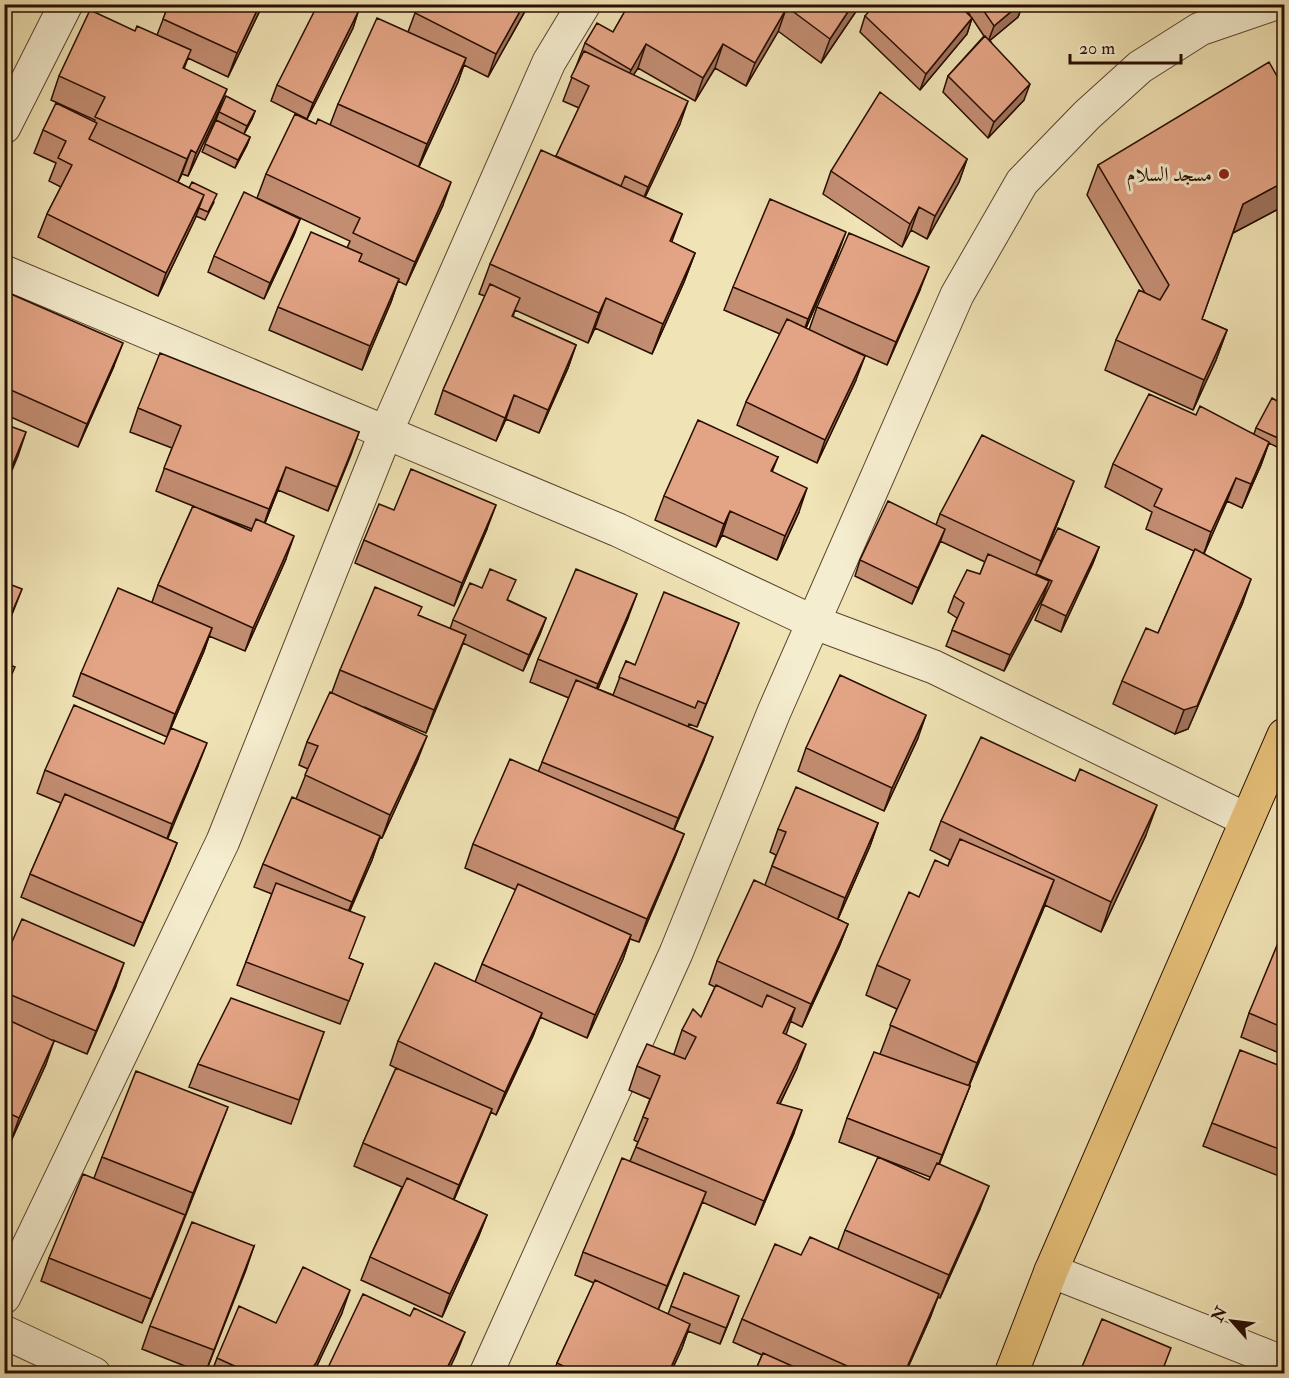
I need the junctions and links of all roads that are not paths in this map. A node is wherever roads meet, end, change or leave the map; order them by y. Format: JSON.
{"nodes":[{"id":1,"x":66,"y":4,"type":"edge"},
{"id":2,"x":584,"y":4,"type":"edge"},
{"id":3,"x":1274,"y":4,"type":"edge"},
{"id":4,"x":4,"y":127,"type":"edge"},
{"id":5,"x":4,"y":272,"type":"edge"},
{"id":6,"x":386,"y":432,"type":"junction"},
{"id":7,"x":813,"y":622,"type":"junction"},
{"id":8,"x":1284,"y":735,"type":"edge"},
{"id":9,"x":1247,"y":820,"type":"junction"},
{"id":10,"x":1051,"y":1271,"type":"junction"},
{"id":11,"x":4,"y":1297,"type":"edge"},
{"id":12,"x":4,"y":1332,"type":"edge"},
{"id":13,"x":1284,"y":1363,"type":"edge"},
{"id":14,"x":94,"y":1374,"type":"edge"},
{"id":15,"x":486,"y":1374,"type":"edge"},
{"id":16,"x":1011,"y":1374,"type":"edge"}],
"edges":[{"from":1,"to":4,"type":"street"},
{"from":2,"to":6,"type":"street"},
{"from":3,"to":7,"type":"street"},
{"from":5,"to":6,"type":"street"},
{"from":6,"to":7,"type":"street"},
{"from":6,"to":11,"type":"street"},
{"from":7,"to":9,"type":"street"},
{"from":7,"to":15,"type":"street"},
{"from":8,"to":9,"type":"main road"},
{"from":9,"to":10,"type":"main road"},
{"from":10,"to":13,"type":"street"},
{"from":10,"to":16,"type":"main road"},
{"from":12,"to":14,"type":"street"}]}
